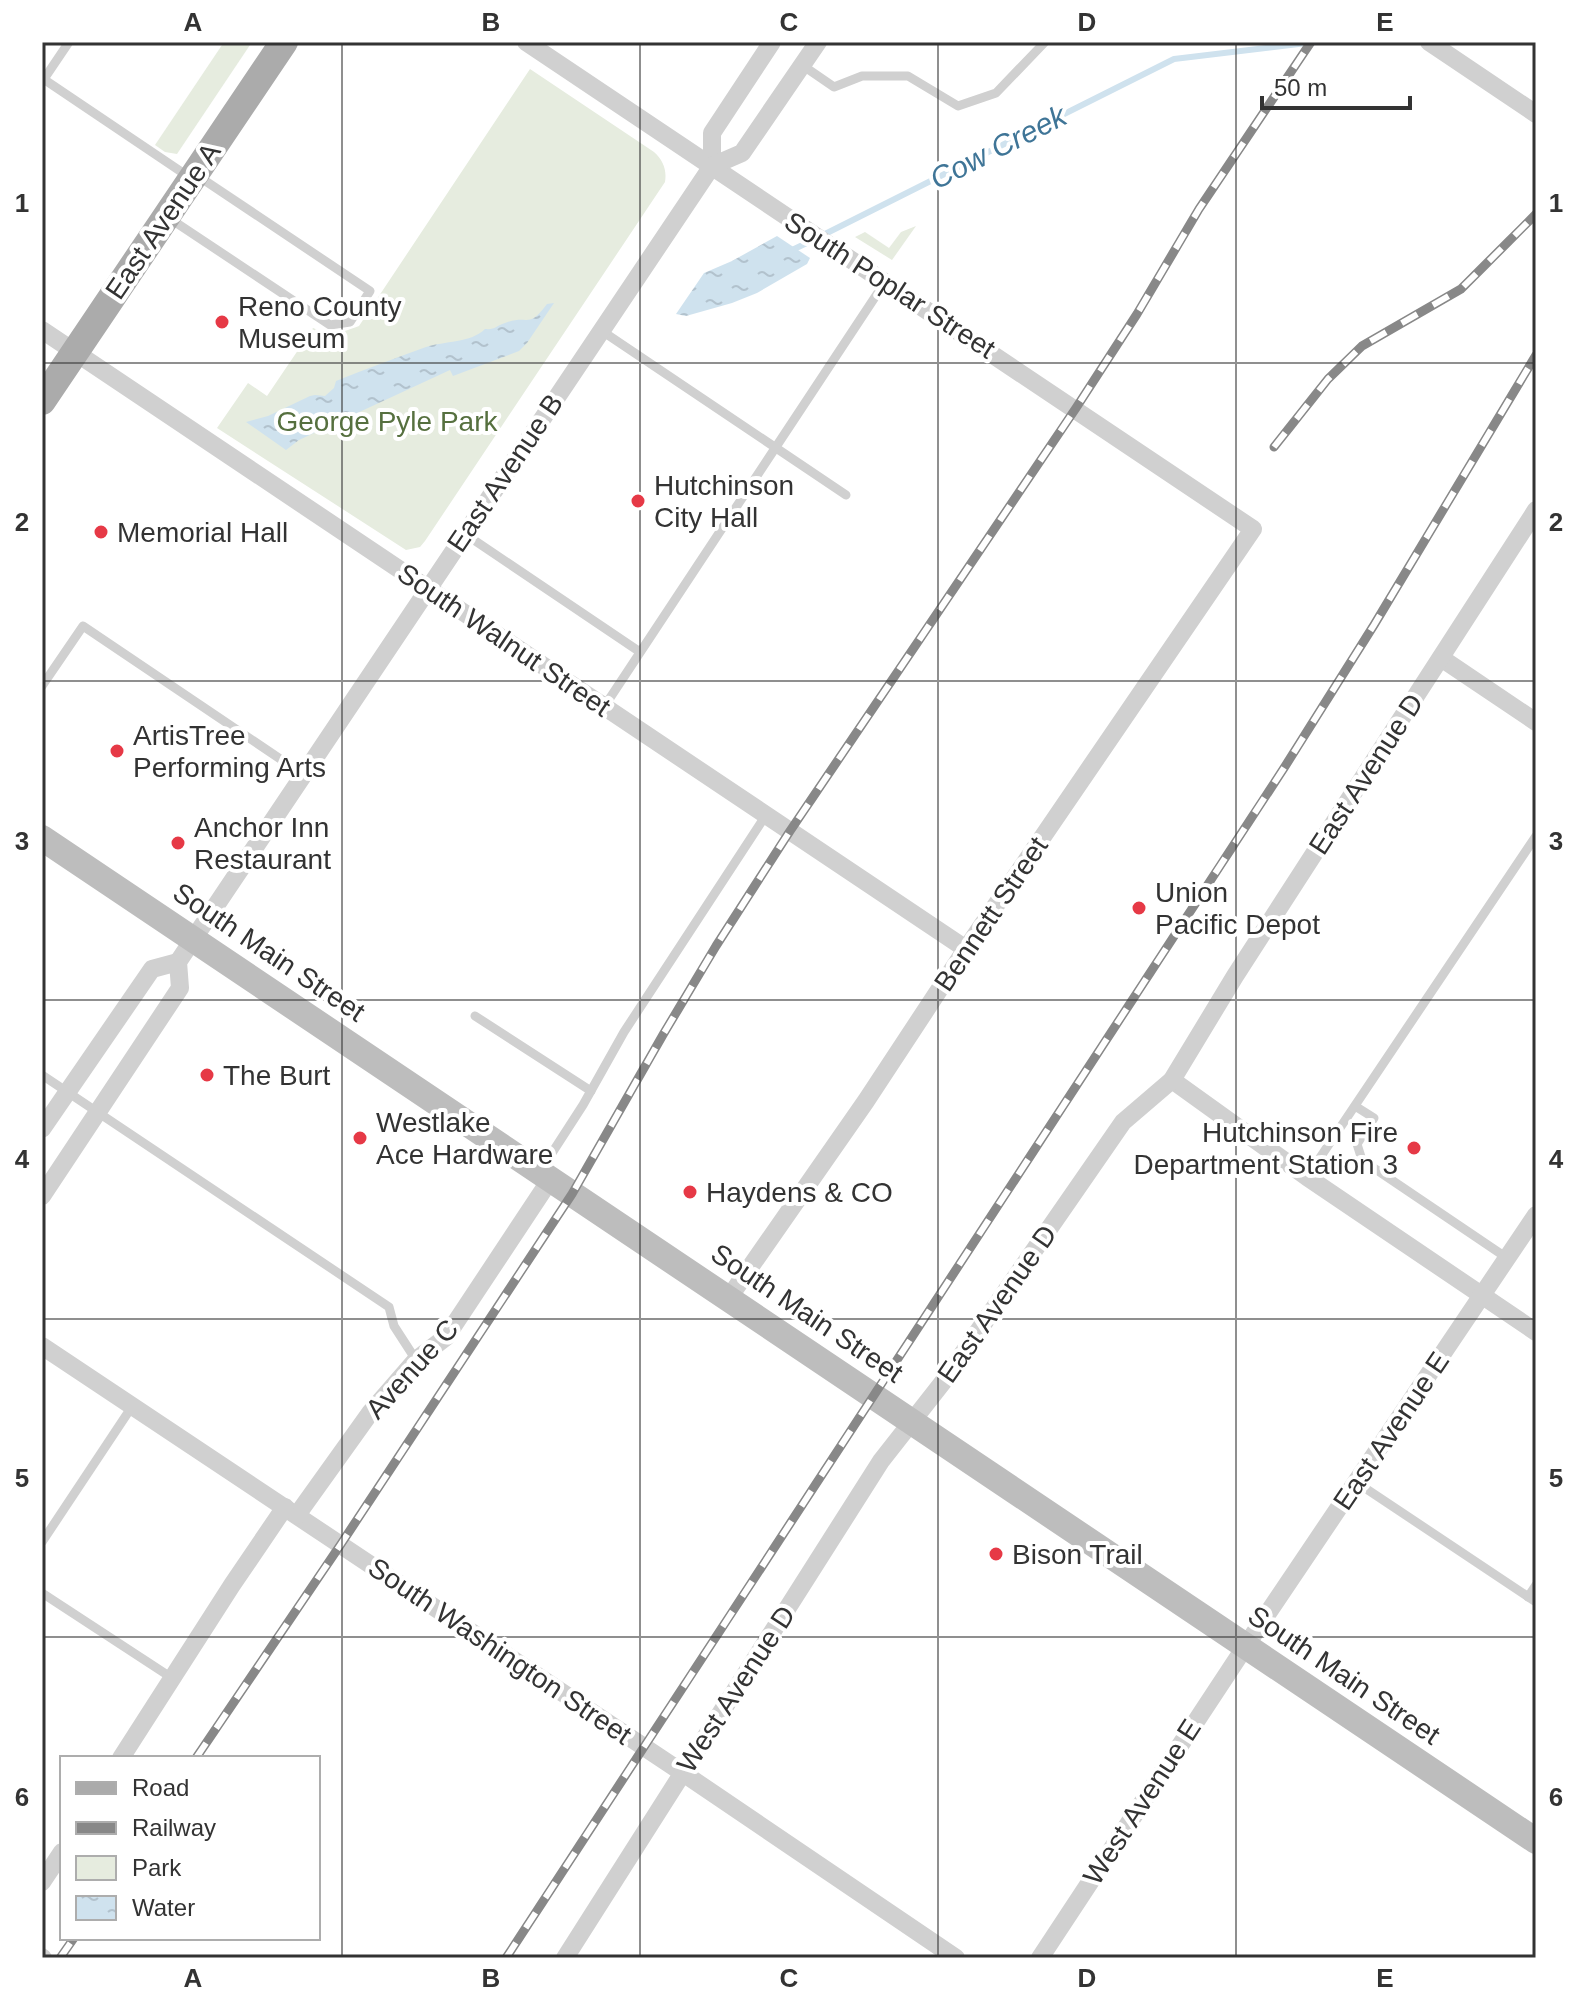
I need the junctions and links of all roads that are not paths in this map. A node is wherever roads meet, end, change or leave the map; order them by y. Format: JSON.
{"nodes":[{"id":1,"x":69,"y":42,"type":"edge"},
{"id":2,"x":284,"y":42,"type":"edge"},
{"id":3,"x":772,"y":42,"type":"edge"},
{"id":4,"x":818,"y":42,"type":"edge"},
{"id":5,"x":1045,"y":42,"type":"edge"},
{"id":6,"x":1429,"y":42,"type":"edge"},
{"id":7,"x":533,"y":44,"type":"edge"},
{"id":8,"x":802,"y":65,"type":"junction"},
{"id":9,"x":43,"y":78,"type":"edge"},
{"id":10,"x":1536,"y":114,"type":"edge"},
{"id":11,"x":712,"y":166,"type":"junction"},
{"id":12,"x":194,"y":177,"type":"junction"},
{"id":13,"x":166,"y":216,"type":"junction"},
{"id":14,"x":885,"y":282,"type":"junction"},
{"id":15,"x":42,"y":330,"type":"edge"},
{"id":16,"x":602,"y":331,"type":"junction"},
{"id":17,"x":75,"y":352,"type":"junction"},
{"id":18,"x":42,"y":401,"type":"edge"},
{"id":19,"x":775,"y":447,"type":"junction"},
{"id":20,"x":846,"y":495,"type":"dead end"},
{"id":21,"x":1536,"y":510,"type":"edge"},
{"id":22,"x":1253,"y":529,"type":"joint"},
{"id":23,"x":465,"y":534,"type":"junction"},
{"id":24,"x":428,"y":588,"type":"junction"},
{"id":25,"x":640,"y":652,"type":"junction"},
{"id":26,"x":1441,"y":658,"type":"junction"},
{"id":27,"x":42,"y":686,"type":"edge"},
{"id":28,"x":604,"y":707,"type":"junction"},
{"id":29,"x":1536,"y":722,"type":"edge"},
{"id":30,"x":304,"y":775,"type":"junction"},
{"id":31,"x":766,"y":815,"type":"junction"},
{"id":32,"x":1536,"y":836,"type":"edge"},
{"id":33,"x":42,"y":838,"type":"edge"},
{"id":34,"x":192,"y":939,"type":"junction"},
{"id":35,"x":966,"y":949,"type":"junction"},
{"id":36,"x":178,"y":962,"type":"junction"},
{"id":37,"x":475,"y":1016,"type":"dead end"},
{"id":38,"x":42,"y":1075,"type":"edge"},
{"id":39,"x":1172,"y":1080,"type":"junction"},
{"id":40,"x":68,"y":1091,"type":"junction"},
{"id":41,"x":591,"y":1091,"type":"junction"},
{"id":42,"x":1355,"y":1106,"type":"junction"},
{"id":43,"x":99,"y":1112,"type":"junction"},
{"id":44,"x":42,"y":1129,"type":"edge"},
{"id":45,"x":544,"y":1176,"type":"junction"},
{"id":46,"x":1307,"y":1177,"type":"junction"},
{"id":47,"x":42,"y":1196,"type":"edge"},
{"id":48,"x":1536,"y":1215,"type":"edge"},
{"id":49,"x":1507,"y":1258,"type":"junction"},
{"id":50,"x":1482,"y":1296,"type":"junction"},
{"id":51,"x":728,"y":1299,"type":"junction"},
{"id":52,"x":1536,"y":1332,"type":"edge"},
{"id":53,"x":42,"y":1346,"type":"edge"},
{"id":54,"x":416,"y":1360,"type":"junction"},
{"id":55,"x":133,"y":1405,"type":"junction"},
{"id":56,"x":912,"y":1422,"type":"junction"},
{"id":57,"x":1356,"y":1482,"type":"junction"},
{"id":58,"x":291,"y":1511,"type":"junction"},
{"id":59,"x":42,"y":1542,"type":"edge"},
{"id":60,"x":1536,"y":1585,"type":"edge"},
{"id":61,"x":42,"y":1593,"type":"edge"},
{"id":62,"x":1532,"y":1600,"type":"edge"},
{"id":63,"x":1245,"y":1647,"type":"junction"},
{"id":64,"x":172,"y":1678,"type":"junction"},
{"id":65,"x":122,"y":1756,"type":"edge"},
{"id":66,"x":683,"y":1773,"type":"junction"},
{"id":67,"x":1536,"y":1841,"type":"edge"},
{"id":68,"x":60,"y":1855,"type":"edge"},
{"id":69,"x":42,"y":1882,"type":"edge"},
{"id":70,"x":565,"y":1958,"type":"edge"},
{"id":71,"x":956,"y":1958,"type":"edge"},
{"id":72,"x":1040,"y":1958,"type":"edge"}],
"edges":[{"from":1,"to":9,"type":"lane"},
{"from":2,"to":12,"type":"main road","name":"East Avenue A"},
{"from":3,"to":11,"type":"street","name":"East Avenue B"},
{"from":4,"to":8,"type":"street","name":"East Avenue B"},
{"from":5,"to":8,"type":"lane"},
{"from":6,"to":10,"type":"street"},
{"from":7,"to":11,"type":"street","name":"South Poplar Street"},
{"from":8,"to":11,"type":"street","name":"East Avenue B"},
{"from":9,"to":12,"type":"lane"},
{"from":11,"to":14,"type":"street","name":"South Poplar Street"},
{"from":11,"to":16,"type":"street","name":"East Avenue B"},
{"from":12,"to":13,"type":"main road","name":"East Avenue A"},
{"from":12,"to":13,"type":"lane"},
{"from":13,"to":17,"type":"main road","name":"East Avenue A"},
{"from":14,"to":19,"type":"lane"},
{"from":14,"to":22,"type":"street","name":"South Poplar Street"},
{"from":15,"to":17,"type":"street","name":"South Walnut Street"},
{"from":16,"to":19,"type":"lane"},
{"from":16,"to":23,"type":"street","name":"East Avenue B"},
{"from":17,"to":18,"type":"main road","name":"East Avenue A"},
{"from":17,"to":24,"type":"street","name":"South Walnut Street"},
{"from":19,"to":20,"type":"lane"},
{"from":19,"to":25,"type":"lane"},
{"from":21,"to":26,"type":"street","name":"East Avenue D"},
{"from":22,"to":35,"type":"street","name":"Bennett Street"},
{"from":23,"to":24,"type":"street","name":"East Avenue B"},
{"from":23,"to":25,"type":"lane"},
{"from":24,"to":28,"type":"street","name":"South Walnut Street"},
{"from":24,"to":30,"type":"street","name":"East Avenue B"},
{"from":25,"to":28,"type":"lane"},
{"from":26,"to":29,"type":"street"},
{"from":26,"to":39,"type":"street","name":"East Avenue D"},
{"from":27,"to":30,"type":"lane"},
{"from":28,"to":31,"type":"street","name":"South Walnut Street"},
{"from":30,"to":34,"type":"street","name":"East Avenue B"},
{"from":31,"to":35,"type":"street","name":"South Walnut Street"},
{"from":31,"to":41,"type":"lane"},
{"from":32,"to":42,"type":"lane"},
{"from":33,"to":34,"type":"street","name":"South Main Street"},
{"from":34,"to":36,"type":"street","name":"East Avenue B"},
{"from":34,"to":45,"type":"street","name":"South Main Street"},
{"from":35,"to":51,"type":"street","name":"Bennett Street"},
{"from":36,"to":40,"type":"street"},
{"from":36,"to":43,"type":"street"},
{"from":37,"to":41,"type":"lane"},
{"from":38,"to":40,"type":"lane"},
{"from":39,"to":46,"type":"street"},
{"from":39,"to":56,"type":"street","name":"East Avenue D"},
{"from":40,"to":43,"type":"lane"},
{"from":40,"to":44,"type":"street"},
{"from":41,"to":45,"type":"lane"},
{"from":42,"to":46,"type":"lane"},
{"from":42,"to":49,"type":"lane"},
{"from":43,"to":47,"type":"street"},
{"from":43,"to":54,"type":"lane"},
{"from":45,"to":51,"type":"street","name":"South Main Street"},
{"from":45,"to":54,"type":"street","name":"Avenue C"},
{"from":46,"to":50,"type":"street"},
{"from":48,"to":49,"type":"street","name":"East Avenue E"},
{"from":49,"to":50,"type":"street","name":"East Avenue E"},
{"from":50,"to":52,"type":"street"},
{"from":50,"to":57,"type":"street","name":"East Avenue E"},
{"from":51,"to":56,"type":"street","name":"South Main Street"},
{"from":53,"to":55,"type":"street","name":"South Washington Street"},
{"from":54,"to":58,"type":"street","name":"Avenue C"},
{"from":55,"to":58,"type":"street","name":"South Washington Street"},
{"from":55,"to":59,"type":"lane"},
{"from":56,"to":63,"type":"street","name":"South Main Street"},
{"from":56,"to":66,"type":"street","name":"West Avenue D"},
{"from":57,"to":62,"type":"lane"},
{"from":57,"to":63,"type":"street","name":"East Avenue E"},
{"from":58,"to":64,"type":"street","name":"Avenue C"},
{"from":58,"to":66,"type":"street","name":"South Washington Street"},
{"from":60,"to":62,"type":"lane"},
{"from":61,"to":64,"type":"lane"},
{"from":63,"to":67,"type":"street","name":"South Main Street"},
{"from":63,"to":72,"type":"street","name":"West Avenue E"},
{"from":64,"to":65,"type":"street","name":"Avenue C"},
{"from":66,"to":70,"type":"street","name":"West Avenue D"},
{"from":66,"to":71,"type":"street","name":"South Washington Street"},
{"from":68,"to":69,"type":"street"}]}
